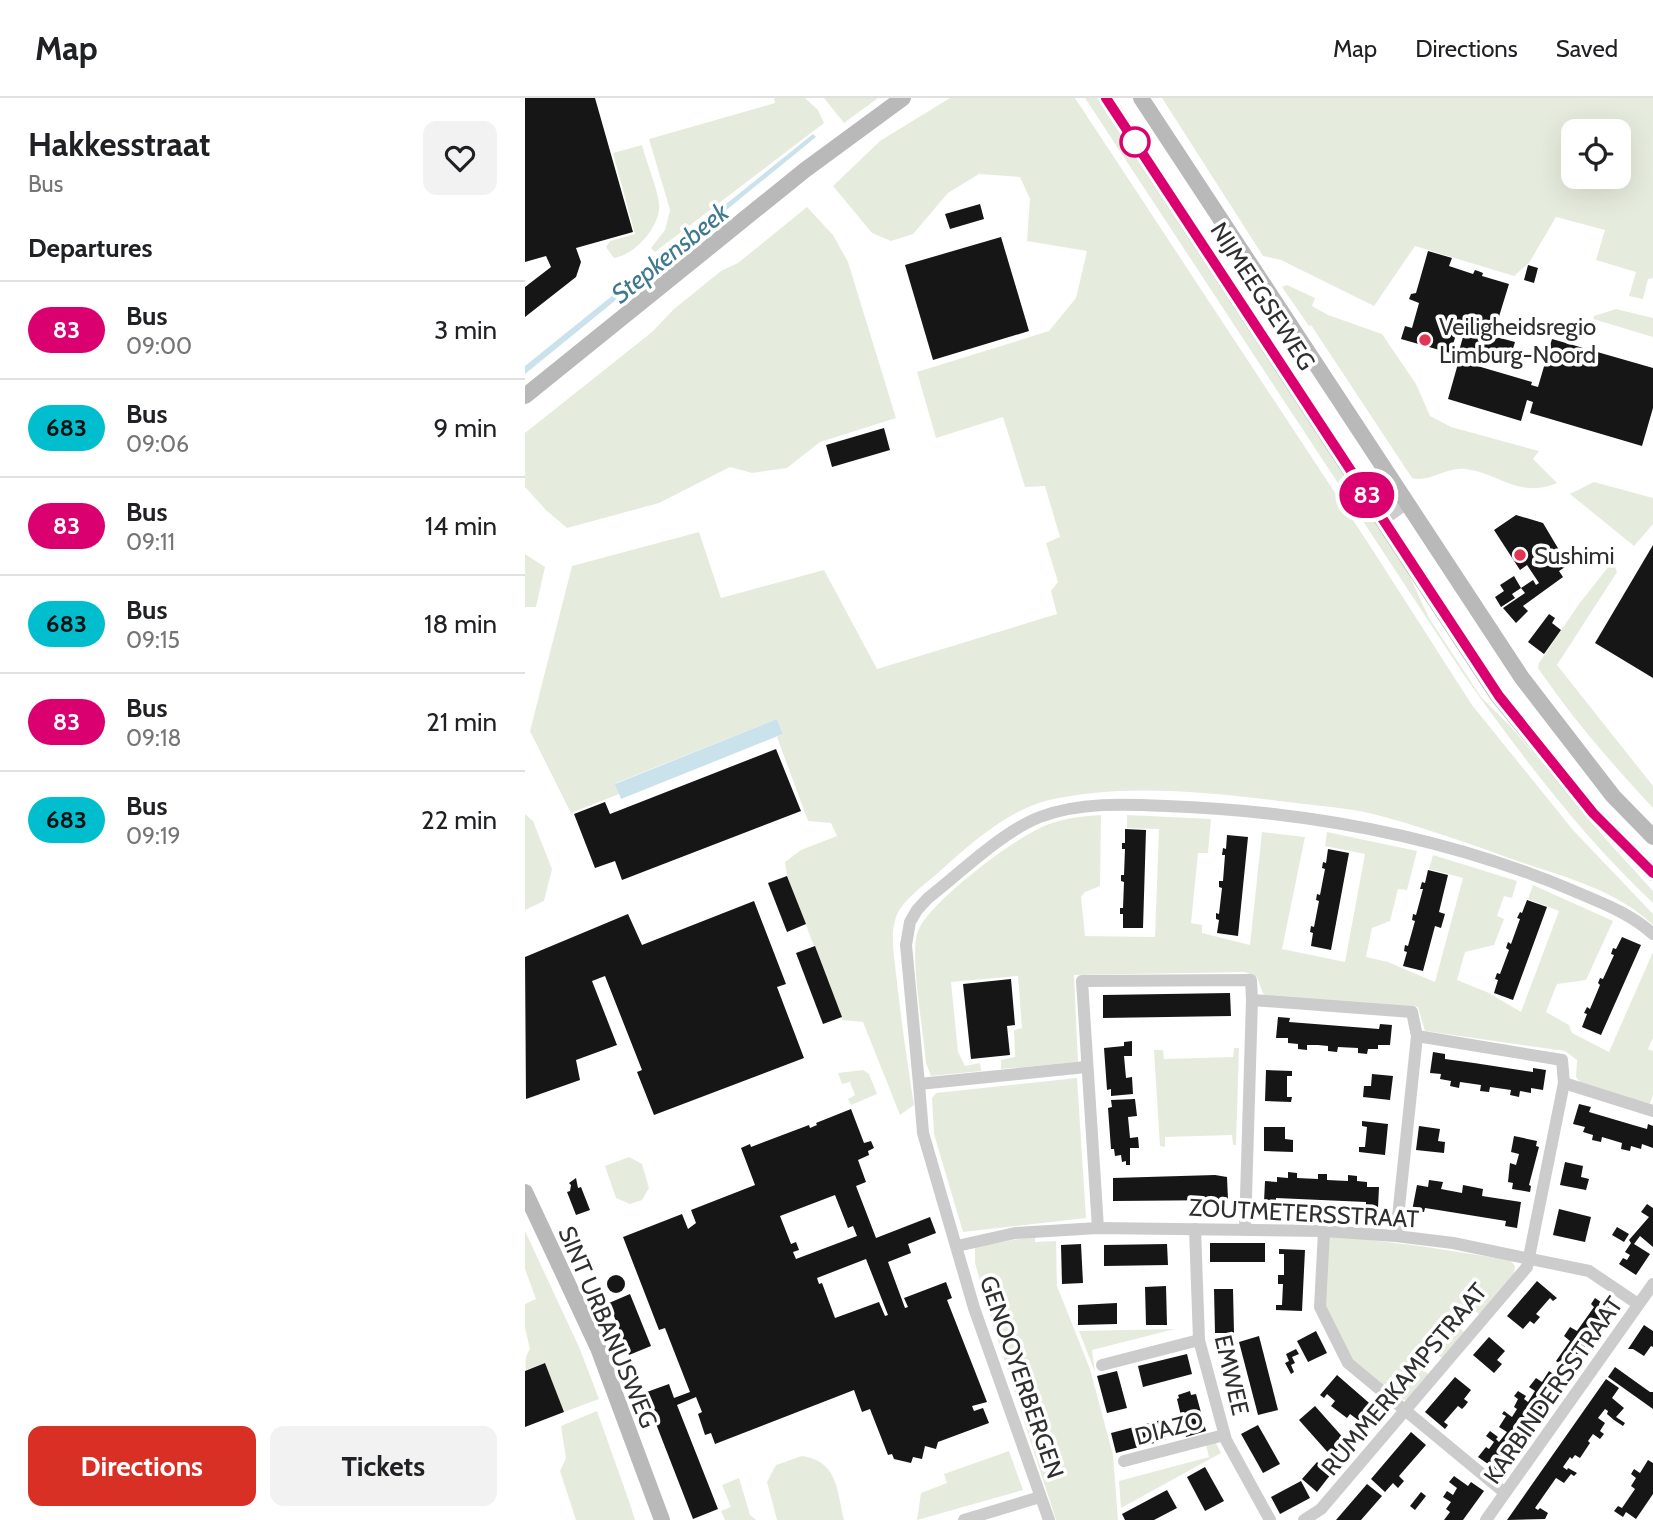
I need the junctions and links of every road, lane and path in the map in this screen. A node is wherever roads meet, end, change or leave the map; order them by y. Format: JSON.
{"nodes":[{"id":1,"x":1106,"y":98,"type":"edge"},
{"id":2,"x":1141,"y":98,"type":"edge"},
{"id":3,"x":900,"y":101,"type":"edge"},
{"id":4,"x":525,"y":396,"type":"edge"},
{"id":5,"x":1407,"y":503,"type":"junction"},
{"id":6,"x":1383,"y":520,"type":"junction"},
{"id":7,"x":1653,"y":837,"type":"edge"},
{"id":8,"x":1653,"y":873,"type":"edge"},
{"id":9,"x":1653,"y":934,"type":"edge"},
{"id":10,"x":1252,"y":1000,"type":"junction"},
{"id":11,"x":1417,"y":1036,"type":"junction"},
{"id":12,"x":1086,"y":1067,"type":"junction"},
{"id":13,"x":1564,"y":1083,"type":"junction"},
{"id":14,"x":919,"y":1084,"type":"junction"},
{"id":15,"x":1653,"y":1111,"type":"edge"},
{"id":16,"x":525,"y":1192,"type":"edge"},
{"id":17,"x":1098,"y":1228,"type":"junction"},
{"id":18,"x":1195,"y":1229,"type":"junction"},
{"id":19,"x":1245,"y":1229,"type":"junction"},
{"id":20,"x":1324,"y":1231,"type":"junction"},
{"id":21,"x":1396,"y":1236,"type":"junction"},
{"id":22,"x":957,"y":1246,"type":"junction"},
{"id":23,"x":1529,"y":1258,"type":"junction"},
{"id":24,"x":1653,"y":1284,"type":"edge"},
{"id":25,"x":1640,"y":1303,"type":"junction"},
{"id":26,"x":1653,"y":1309,"type":"edge"},
{"id":27,"x":1199,"y":1340,"type":"junction"},
{"id":28,"x":1102,"y":1365,"type":"dead end"},
{"id":29,"x":1404,"y":1410,"type":"junction"},
{"id":30,"x":1224,"y":1435,"type":"junction"},
{"id":31,"x":1124,"y":1461,"type":"dead end"},
{"id":32,"x":1505,"y":1493,"type":"junction"},
{"id":33,"x":1040,"y":1497,"type":"junction"},
{"id":34,"x":662,"y":1520,"type":"edge"},
{"id":35,"x":964,"y":1520,"type":"edge"},
{"id":36,"x":1049,"y":1520,"type":"edge"},
{"id":37,"x":1270,"y":1520,"type":"edge"},
{"id":38,"x":1304,"y":1520,"type":"edge"},
{"id":39,"x":1486,"y":1520,"type":"edge"}],
"edges":[{"from":1,"to":6,"type":"main road","name":"NIJMEEGSEWEG"},
{"from":2,"to":5,"type":"main road","name":"NIJMEEGSEWEG"},
{"from":3,"to":4,"type":"main road"},
{"from":5,"to":6,"type":"street"},
{"from":5,"to":7,"type":"main road","name":"NIJMEEGSEWEG"},
{"from":6,"to":8,"type":"main road","name":"NIJMEEGSEWEG"},
{"from":9,"to":14,"type":"street","name":"GENOOYERBERGEN"},
{"from":10,"to":11,"type":"street"},
{"from":10,"to":12,"type":"street"},
{"from":10,"to":19,"type":"street"},
{"from":11,"to":13,"type":"street"},
{"from":11,"to":21,"type":"street"},
{"from":12,"to":14,"type":"street"},
{"from":12,"to":17,"type":"street"},
{"from":13,"to":15,"type":"street"},
{"from":13,"to":23,"type":"street"},
{"from":14,"to":22,"type":"street","name":"GENOOYERBERGEN"},
{"from":16,"to":34,"type":"main road","name":"SINT URBANUSWEG"},
{"from":17,"to":18,"type":"street","name":"ZOUTMETERSSTRAAT"},
{"from":17,"to":22,"type":"street","name":"ZOUTMETERSSTRAAT"},
{"from":18,"to":19,"type":"street","name":"ZOUTMETERSSTRAAT"},
{"from":18,"to":27,"type":"street","name":"EMWEE"},
{"from":19,"to":20,"type":"street","name":"ZOUTMETERSSTRAAT"},
{"from":20,"to":21,"type":"street","name":"ZOUTMETERSSTRAAT"},
{"from":20,"to":29,"type":"street"},
{"from":21,"to":23,"type":"street","name":"ZOUTMETERSSTRAAT"},
{"from":22,"to":33,"type":"street","name":"GENOOYERBERGEN"},
{"from":23,"to":25,"type":"street","name":"ZOUTMETERSSTRAAT"},
{"from":23,"to":29,"type":"street","name":"RUMMERKAMPSTRAAT"},
{"from":24,"to":25,"type":"street","name":"KARBINDERSSTRAAT"},
{"from":25,"to":26,"type":"street","name":"ZOUTMETERSSTRAAT"},
{"from":25,"to":32,"type":"street","name":"KARBINDERSSTRAAT"},
{"from":27,"to":28,"type":"street"},
{"from":27,"to":30,"type":"street","name":"EMWEE"},
{"from":29,"to":32,"type":"street"},
{"from":29,"to":38,"type":"street","name":"RUMMERKAMPSTRAAT"},
{"from":30,"to":31,"type":"street","name":"DIAZO"},
{"from":30,"to":37,"type":"street","name":"EMWEE"},
{"from":32,"to":39,"type":"street","name":"KARBINDERSSTRAAT"},
{"from":33,"to":35,"type":"street"},
{"from":33,"to":36,"type":"street","name":"GENOOYERBERGEN"}]}
